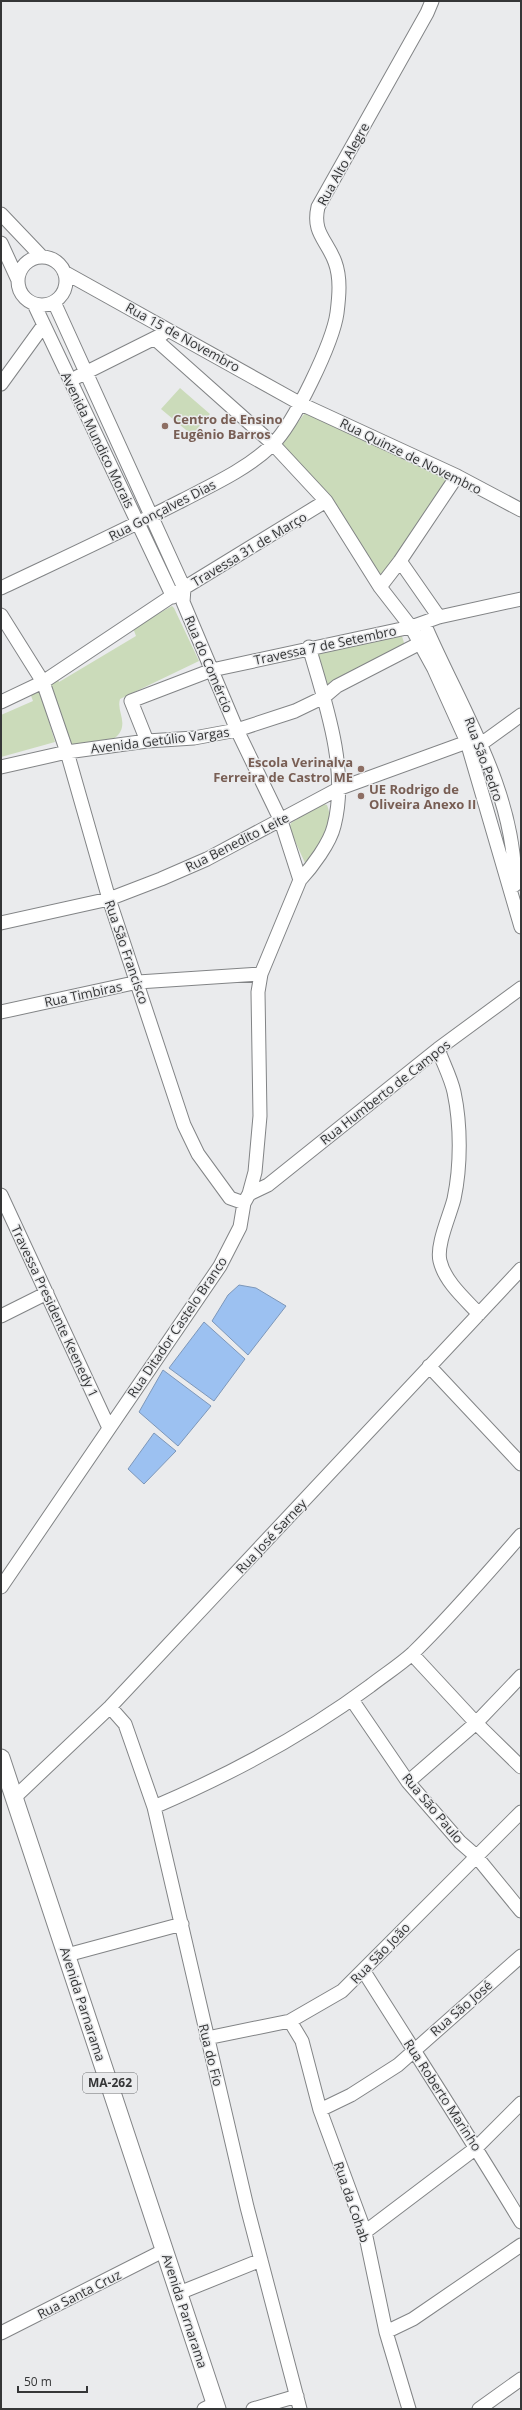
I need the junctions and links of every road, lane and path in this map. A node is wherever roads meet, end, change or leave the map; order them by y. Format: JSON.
{"nodes":[{"id":1,"x":432,"y":1,"type":"edge"},
{"id":2,"x":1,"y":214,"type":"edge"},
{"id":3,"x":1,"y":243,"type":"edge"},
{"id":4,"x":42,"y":258,"type":"junction"},
{"id":5,"x":64,"y":272,"type":"junction"},
{"id":6,"x":18,"y":280,"type":"junction"},
{"id":7,"x":54,"y":302,"type":"junction"},
{"id":8,"x":34,"y":304,"type":"junction"},
{"id":9,"x":43,"y":326,"type":"junction"},
{"id":10,"x":170,"y":330,"type":"junction"},
{"id":11,"x":155,"y":339,"type":"junction"},
{"id":12,"x":85,"y":373,"type":"junction"},
{"id":13,"x":70,"y":380,"type":"junction"},
{"id":14,"x":1,"y":384,"type":"edge"},
{"id":15,"x":301,"y":404,"type":"junction"},
{"id":16,"x":273,"y":444,"type":"junction"},
{"id":17,"x":457,"y":476,"type":"junction"},
{"id":18,"x":326,"y":502,"type":"junction"},
{"id":19,"x":521,"y":510,"type":"edge"},
{"id":20,"x":152,"y":516,"type":"junction"},
{"id":21,"x":138,"y":523,"type":"junction"},
{"id":22,"x":400,"y":561,"type":"junction"},
{"id":23,"x":380,"y":587,"type":"junction"},
{"id":24,"x":1,"y":588,"type":"edge"},
{"id":25,"x":184,"y":588,"type":"junction"},
{"id":26,"x":521,"y":599,"type":"edge"},
{"id":27,"x":178,"y":600,"type":"junction"},
{"id":28,"x":1,"y":615,"type":"edge"},
{"id":29,"x":439,"y":617,"type":"junction"},
{"id":30,"x":424,"y":623,"type":"junction"},
{"id":31,"x":411,"y":627,"type":"junction"},
{"id":32,"x":425,"y":640,"type":"junction"},
{"id":33,"x":309,"y":647,"type":"junction"},
{"id":34,"x":212,"y":670,"type":"junction"},
{"id":35,"x":43,"y":682,"type":"junction"},
{"id":36,"x":324,"y":697,"type":"junction"},
{"id":37,"x":1,"y":702,"type":"edge"},
{"id":38,"x":521,"y":715,"type":"edge"},
{"id":39,"x":237,"y":730,"type":"junction"},
{"id":40,"x":147,"y":741,"type":"junction"},
{"id":41,"x":467,"y":742,"type":"junction"},
{"id":42,"x":481,"y":744,"type":"junction"},
{"id":43,"x":67,"y":752,"type":"junction"},
{"id":44,"x":1,"y":767,"type":"edge"},
{"id":45,"x":338,"y":789,"type":"junction"},
{"id":46,"x":281,"y":821,"type":"junction"},
{"id":47,"x":300,"y":880,"type":"junction"},
{"id":48,"x":109,"y":899,"type":"junction"},
{"id":49,"x":515,"y":903,"type":"junction"},
{"id":50,"x":1,"y":923,"type":"edge"},
{"id":51,"x":521,"y":928,"type":"edge"},
{"id":52,"x":261,"y":974,"type":"junction"},
{"id":53,"x":138,"y":982,"type":"junction"},
{"id":54,"x":521,"y":988,"type":"edge"},
{"id":55,"x":1,"y":1012,"type":"edge"},
{"id":56,"x":438,"y":1050,"type":"junction"},
{"id":57,"x":1,"y":1195,"type":"edge"},
{"id":58,"x":246,"y":1198,"type":"junction"},
{"id":59,"x":521,"y":1269,"type":"edge"},
{"id":60,"x":47,"y":1293,"type":"junction"},
{"id":61,"x":479,"y":1314,"type":"junction"},
{"id":62,"x":1,"y":1316,"type":"edge"},
{"id":63,"x":429,"y":1366,"type":"junction"},
{"id":64,"x":109,"y":1428,"type":"junction"},
{"id":65,"x":521,"y":1464,"type":"edge"},
{"id":66,"x":521,"y":1535,"type":"edge"},
{"id":67,"x":1,"y":1587,"type":"edge"},
{"id":68,"x":412,"y":1654,"type":"junction"},
{"id":69,"x":521,"y":1676,"type":"edge"},
{"id":70,"x":352,"y":1700,"type":"junction"},
{"id":71,"x":110,"y":1707,"type":"junction"},
{"id":72,"x":476,"y":1723,"type":"junction"},
{"id":73,"x":1,"y":1758,"type":"edge"},
{"id":74,"x":521,"y":1767,"type":"edge"},
{"id":75,"x":408,"y":1782,"type":"junction"},
{"id":76,"x":1,"y":1783,"type":"edge"},
{"id":77,"x":11,"y":1800,"type":"junction"},
{"id":78,"x":154,"y":1807,"type":"junction"},
{"id":79,"x":521,"y":1812,"type":"edge"},
{"id":80,"x":476,"y":1856,"type":"junction"},
{"id":81,"x":521,"y":1912,"type":"edge"},
{"id":82,"x":182,"y":1924,"type":"junction"},
{"id":83,"x":62,"y":1956,"type":"junction"},
{"id":84,"x":521,"y":1956,"type":"edge"},
{"id":85,"x":363,"y":1970,"type":"junction"},
{"id":86,"x":290,"y":2021,"type":"junction"},
{"id":87,"x":207,"y":2038,"type":"junction"},
{"id":88,"x":414,"y":2050,"type":"junction"},
{"id":89,"x":521,"y":2103,"type":"edge"},
{"id":90,"x":320,"y":2110,"type":"junction"},
{"id":91,"x":476,"y":2148,"type":"junction"},
{"id":92,"x":521,"y":2222,"type":"edge"},
{"id":93,"x":365,"y":2232,"type":"junction"},
{"id":94,"x":521,"y":2245,"type":"edge"},
{"id":95,"x":161,"y":2253,"type":"junction"},
{"id":96,"x":261,"y":2260,"type":"junction"},
{"id":97,"x":179,"y":2293,"type":"junction"},
{"id":98,"x":386,"y":2332,"type":"junction"},
{"id":99,"x":1,"y":2333,"type":"edge"},
{"id":100,"x":521,"y":2379,"type":"edge"},
{"id":101,"x":298,"y":2403,"type":"edge"},
{"id":102,"x":210,"y":2409,"type":"edge"},
{"id":103,"x":254,"y":2409,"type":"edge"},
{"id":104,"x":409,"y":2409,"type":"edge"},
{"id":105,"x":479,"y":2409,"type":"edge"}],
"edges":[{"from":1,"to":15,"type":"street","name":"Rua Alto Alegre"},
{"from":2,"to":4,"type":"street"},
{"from":3,"to":6,"type":"street"},
{"from":4,"to":5,"type":"street"},
{"from":4,"to":6,"type":"street"},
{"from":5,"to":7,"type":"street"},
{"from":5,"to":10,"type":"street","name":"Rua 15 de Novembro"},
{"from":6,"to":8,"type":"street"},
{"from":7,"to":8,"type":"street"},
{"from":7,"to":12,"type":"street","name":"Avenida Mundico Morais"},
{"from":8,"to":9,"type":"street","name":"Avenida Mundico Morais"},
{"from":9,"to":13,"type":"street","name":"Avenida Mundico Morais"},
{"from":9,"to":14,"type":"street"},
{"from":10,"to":11,"type":"street"},
{"from":10,"to":15,"type":"street","name":"Rua 15 de Novembro"},
{"from":11,"to":12,"type":"street"},
{"from":11,"to":16,"type":"street","name":"Rua São Pedro"},
{"from":12,"to":13,"type":"street"},
{"from":12,"to":20,"type":"street","name":"Avenida Mundico Morais"},
{"from":13,"to":21,"type":"street","name":"Avenida Mundico Morais"},
{"from":15,"to":16,"type":"street","name":"Rua Gonçalves Dias"},
{"from":15,"to":17,"type":"street","name":"Rua Quinze de Novembro"},
{"from":16,"to":18,"type":"street","name":"Rua São Pedro"},
{"from":16,"to":20,"type":"street","name":"Rua Gonçalves Dias"},
{"from":17,"to":19,"type":"street","name":"Rua Quinze de Novembro"},
{"from":17,"to":22,"type":"street"},
{"from":18,"to":23,"type":"street","name":"Rua São Pedro"},
{"from":18,"to":25,"type":"street","name":"Travessa 31 de Março"},
{"from":20,"to":21,"type":"street","name":"Rua Gonçalves Dias"},
{"from":20,"to":25,"type":"street","name":"Avenida Mundico Morais"},
{"from":21,"to":24,"type":"street","name":"Rua Gonçalves Dias"},
{"from":21,"to":27,"type":"street","name":"Avenida Mundico Morais"},
{"from":22,"to":23,"type":"street"},
{"from":22,"to":29,"type":"street"},
{"from":23,"to":31,"type":"street","name":"Rua São Pedro"},
{"from":25,"to":27,"type":"street","name":"Rua do Comércio"},
{"from":26,"to":29,"type":"street","name":"Travessa 7 de Setembro"},
{"from":27,"to":34,"type":"street","name":"Rua do Comércio"},
{"from":27,"to":35,"type":"street"},
{"from":28,"to":35,"type":"street","name":"Rua São Francisco"},
{"from":29,"to":30,"type":"street","name":"Travessa 7 de Setembro"},
{"from":30,"to":31,"type":"street","name":"Travessa 7 de Setembro"},
{"from":30,"to":32,"type":"street","name":"Rua São Pedro"},
{"from":31,"to":32,"type":"street","name":"Rua São Pedro"},
{"from":31,"to":33,"type":"street","name":"Travessa 7 de Setembro"},
{"from":32,"to":36,"type":"street","name":"Avenida Getúlio Vargas"},
{"from":32,"to":41,"type":"street","name":"Rua São Pedro"},
{"from":32,"to":42,"type":"street","name":"Rua São Pedro"},
{"from":33,"to":34,"type":"street","name":"Travessa 7 de Setembro"},
{"from":33,"to":36,"type":"street","name":"Rua Ditador Castelo Branco"},
{"from":34,"to":39,"type":"street","name":"Rua do Comércio"},
{"from":34,"to":40,"type":"street","name":"Travessa 7 de Setembro"},
{"from":35,"to":37,"type":"street"},
{"from":35,"to":43,"type":"street","name":"Rua São Francisco"},
{"from":36,"to":39,"type":"street","name":"Avenida Getúlio Vargas"},
{"from":36,"to":45,"type":"street","name":"Rua Ditador Castelo Branco"},
{"from":38,"to":42,"type":"street"},
{"from":39,"to":40,"type":"street","name":"Avenida Getúlio Vargas"},
{"from":39,"to":46,"type":"street","name":"Rua do Comércio"},
{"from":40,"to":43,"type":"street","name":"Avenida Getúlio Vargas"},
{"from":41,"to":45,"type":"street","name":"Rua Benedito Leite"},
{"from":41,"to":49,"type":"street","name":"Rua São Pedro"},
{"from":42,"to":49,"type":"street","name":"Rua São Pedro"},
{"from":43,"to":44,"type":"street","name":"Avenida Getúlio Vargas"},
{"from":43,"to":48,"type":"street","name":"Rua São Francisco"},
{"from":45,"to":46,"type":"street","name":"Rua Benedito Leite"},
{"from":45,"to":47,"type":"street","name":"Rua Ditador Castelo Branco"},
{"from":46,"to":47,"type":"street","name":"Rua do Comércio"},
{"from":46,"to":48,"type":"street","name":"Rua Benedito Leite"},
{"from":47,"to":52,"type":"street","name":"Rua Ditador Castelo Branco"},
{"from":48,"to":50,"type":"street","name":"Rua Benedito Leite"},
{"from":48,"to":53,"type":"street","name":"Rua São Francisco"},
{"from":49,"to":51,"type":"street","name":"Rua São Pedro"},
{"from":52,"to":53,"type":"street","name":"Rua Timbiras"},
{"from":52,"to":58,"type":"street","name":"Rua Ditador Castelo Branco"},
{"from":53,"to":55,"type":"street","name":"Rua Timbiras"},
{"from":53,"to":58,"type":"street","name":"Rua São Francisco"},
{"from":54,"to":56,"type":"street","name":"Rua Humberto de Campos"},
{"from":56,"to":58,"type":"street","name":"Rua Humberto de Campos"},
{"from":56,"to":61,"type":"street"},
{"from":57,"to":60,"type":"street","name":"Travessa Presidente Keenedy 1"},
{"from":58,"to":64,"type":"street","name":"Rua Ditador Castelo Branco"},
{"from":59,"to":61,"type":"street","name":"Rua José Sarney"},
{"from":60,"to":62,"type":"street"},
{"from":60,"to":64,"type":"street","name":"Travessa Presidente Keenedy 1"},
{"from":61,"to":63,"type":"street","name":"Rua José Sarney"},
{"from":63,"to":65,"type":"street"},
{"from":63,"to":71,"type":"street","name":"Rua José Sarney"},
{"from":64,"to":67,"type":"street","name":"Rua Ditador Castelo Branco"},
{"from":66,"to":68,"type":"street"},
{"from":68,"to":70,"type":"street"},
{"from":68,"to":72,"type":"street"},
{"from":69,"to":72,"type":"street"},
{"from":70,"to":75,"type":"street","name":"Rua São Paulo"},
{"from":70,"to":78,"type":"street"},
{"from":71,"to":77,"type":"street","name":"Rua José Sarney"},
{"from":71,"to":78,"type":"street","name":"Rua do Fio"},
{"from":72,"to":74,"type":"street"},
{"from":72,"to":75,"type":"street"},
{"from":73,"to":77,"type":"main road","name":"Avenida Parnarama","number":"MA-262"},
{"from":75,"to":80,"type":"street","name":"Rua São Paulo"},
{"from":76,"to":77,"type":"main road","name":"Avenida Parnarama","number":"MA-262"},
{"from":77,"to":83,"type":"main road","name":"Avenida Parnarama","number":"MA-262"},
{"from":78,"to":82,"type":"street","name":"Rua do Fio"},
{"from":79,"to":80,"type":"street","name":"Rua São João"},
{"from":80,"to":81,"type":"street","name":"Rua São Paulo"},
{"from":80,"to":85,"type":"street","name":"Rua São João"},
{"from":82,"to":83,"type":"street"},
{"from":82,"to":87,"type":"street","name":"Rua do Fio"},
{"from":83,"to":95,"type":"main road","name":"Avenida Parnarama","number":"MA-262"},
{"from":84,"to":88,"type":"street","name":"Rua São José"},
{"from":85,"to":86,"type":"street","name":"Rua São João"},
{"from":85,"to":88,"type":"street","name":"Rua Roberto Marinho"},
{"from":86,"to":87,"type":"street","name":"Rua São João"},
{"from":86,"to":90,"type":"street","name":"Rua da Cohab"},
{"from":87,"to":96,"type":"street","name":"Rua do Fio"},
{"from":88,"to":90,"type":"street","name":"Rua São José"},
{"from":88,"to":91,"type":"street","name":"Rua Roberto Marinho"},
{"from":89,"to":91,"type":"street"},
{"from":90,"to":93,"type":"street","name":"Rua da Cohab"},
{"from":91,"to":92,"type":"street","name":"Rua Roberto Marinho"},
{"from":91,"to":93,"type":"street"},
{"from":93,"to":98,"type":"street","name":"Rua da Cohab"},
{"from":94,"to":98,"type":"street"},
{"from":95,"to":97,"type":"main road","name":"Avenida Parnarama","number":"MA-262"},
{"from":95,"to":99,"type":"street","name":"Rua Santa Cruz"},
{"from":95,"to":102,"type":"main road","name":"Avenida Parnarama","number":"MA-262"},
{"from":96,"to":97,"type":"street"},
{"from":96,"to":101,"type":"street","name":"Rua do Fio"},
{"from":97,"to":102,"type":"main road","name":"Avenida Parnarama","number":"MA-262"},
{"from":98,"to":104,"type":"street","name":"Rua da Cohab"},
{"from":100,"to":105,"type":"street"},
{"from":101,"to":103,"type":"street"}]}
